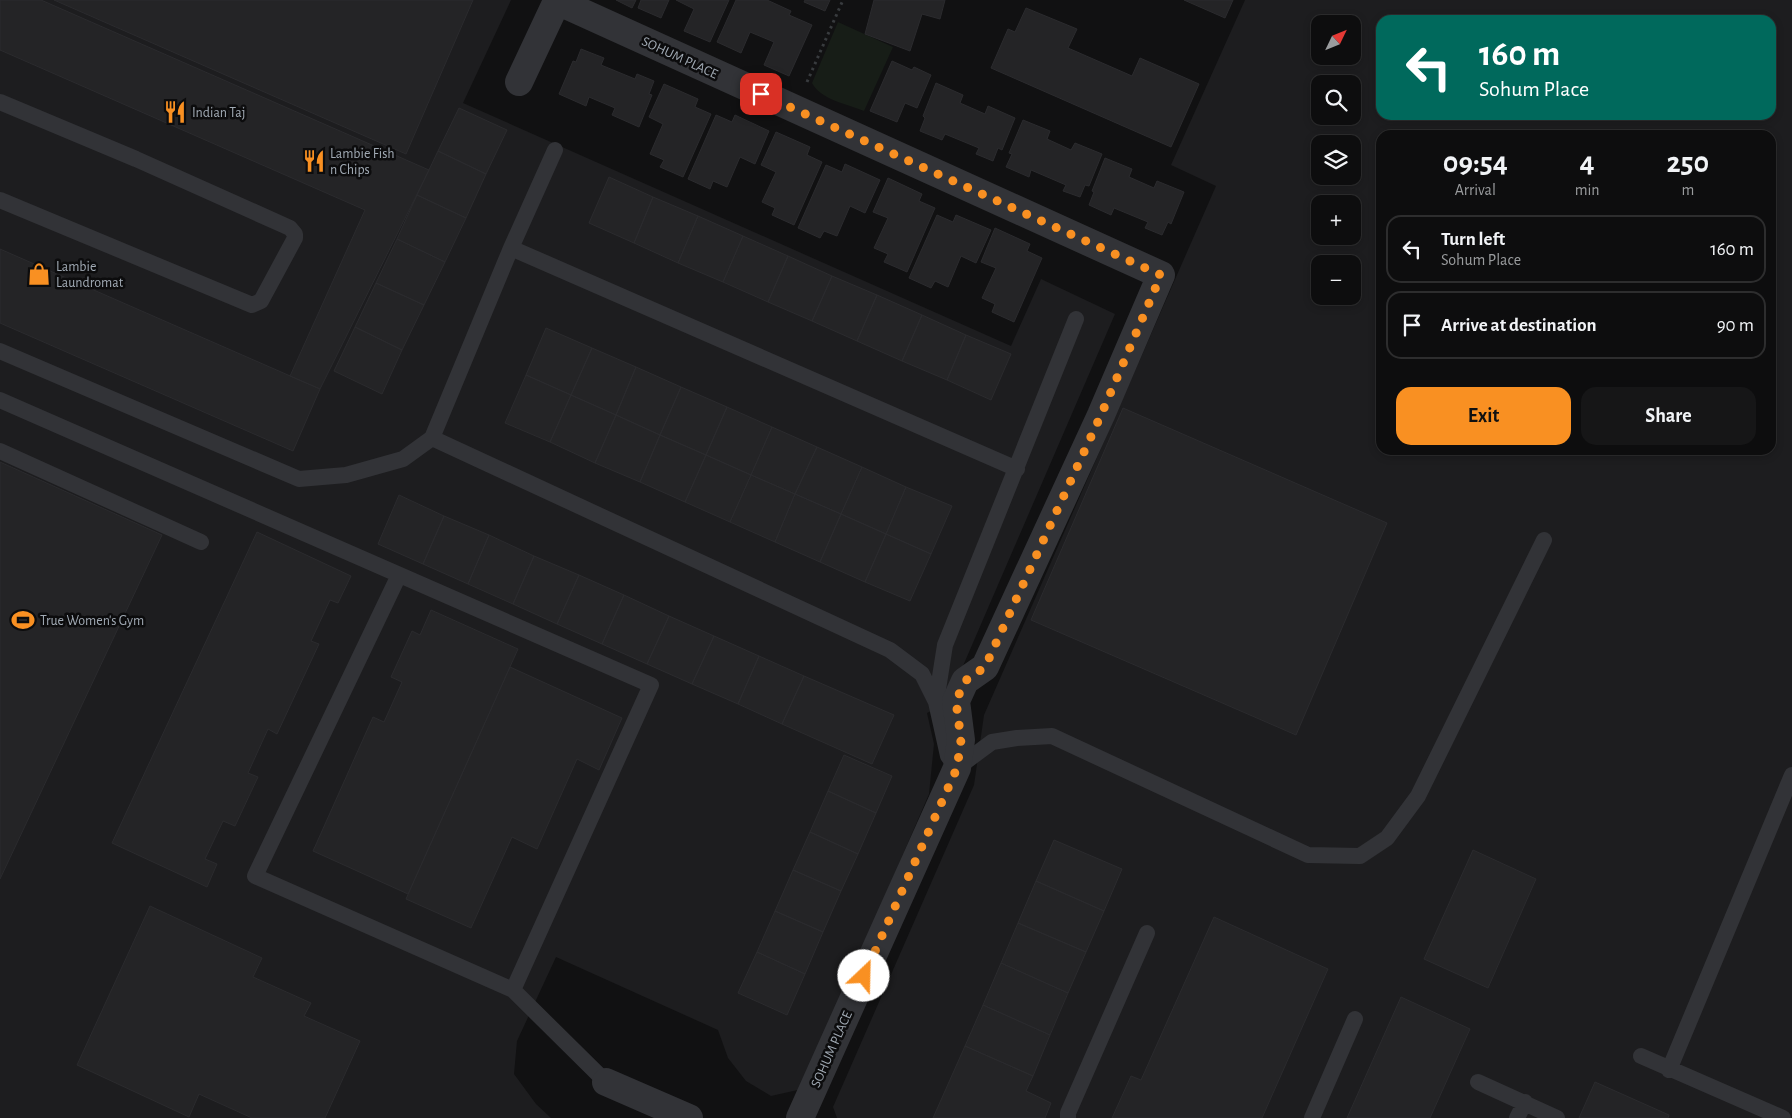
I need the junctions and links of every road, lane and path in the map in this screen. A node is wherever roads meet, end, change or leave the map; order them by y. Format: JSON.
{"nodes":[{"id":1,"x":843,"y":0,"type":"edge"},
{"id":2,"x":519,"y":82,"type":"dead end"},
{"id":3,"x":0,"y":102,"type":"edge"},
{"id":4,"x":795,"y":109,"type":"junction"},
{"id":5,"x":555,"y":150,"type":"dead end"},
{"id":6,"x":0,"y":200,"type":"edge"},
{"id":7,"x":511,"y":248,"type":"junction"},
{"id":8,"x":1076,"y":319,"type":"dead end"},
{"id":9,"x":0,"y":351,"type":"edge"},
{"id":10,"x":0,"y":400,"type":"edge"},
{"id":11,"x":432,"y":438,"type":"junction"},
{"id":12,"x":0,"y":451,"type":"edge"},
{"id":13,"x":1016,"y":469,"type":"junction"},
{"id":14,"x":1544,"y":540,"type":"dead end"},
{"id":15,"x":201,"y":542,"type":"dead end"},
{"id":16,"x":399,"y":575,"type":"junction"},
{"id":17,"x":936,"y":702,"type":"junction"},
{"id":18,"x":957,"y":768,"type":"junction"},
{"id":19,"x":1792,"y":775,"type":"edge"},
{"id":20,"x":1147,"y":933,"type":"dead end"},
{"id":21,"x":513,"y":990,"type":"junction"},
{"id":22,"x":1355,"y":1019,"type":"dead end"},
{"id":23,"x":1641,"y":1056,"type":"dead end"},
{"id":24,"x":1669,"y":1070,"type":"junction"},
{"id":25,"x":606,"y":1082,"type":"joint"},
{"id":26,"x":1478,"y":1082,"type":"dead end"},
{"id":27,"x":1525,"y":1102,"type":"junction"},
{"id":28,"x":689,"y":1118,"type":"edge"},
{"id":29,"x":800,"y":1118,"type":"edge"},
{"id":30,"x":1068,"y":1118,"type":"edge"},
{"id":31,"x":1312,"y":1118,"type":"edge"},
{"id":32,"x":1518,"y":1118,"type":"edge"},
{"id":33,"x":1557,"y":1118,"type":"edge"},
{"id":34,"x":1783,"y":1118,"type":"edge"}],
"edges":[{"from":1,"to":4,"type":"path"},
{"from":2,"to":4,"type":"street","name":"SOHUM PLACE"},
{"from":3,"to":6,"type":"lane"},
{"from":4,"to":18,"type":"street","name":"SOHUM PLACE"},
{"from":5,"to":7,"type":"lane"},
{"from":7,"to":11,"type":"lane"},
{"from":7,"to":13,"type":"lane"},
{"from":8,"to":13,"type":"lane"},
{"from":9,"to":11,"type":"lane"},
{"from":10,"to":16,"type":"lane"},
{"from":11,"to":17,"type":"lane"},
{"from":12,"to":15,"type":"lane"},
{"from":13,"to":17,"type":"lane"},
{"from":14,"to":18,"type":"lane"},
{"from":16,"to":21,"type":"lane"},
{"from":16,"to":21,"type":"lane"},
{"from":17,"to":18,"type":"lane"},
{"from":18,"to":29,"type":"street","name":"SOHUM PLACE"},
{"from":19,"to":24,"type":"lane"},
{"from":20,"to":30,"type":"lane"},
{"from":21,"to":25,"type":"lane"},
{"from":22,"to":31,"type":"lane"},
{"from":23,"to":24,"type":"lane"},
{"from":24,"to":34,"type":"lane"},
{"from":25,"to":28,"type":"street"},
{"from":26,"to":27,"type":"lane"},
{"from":27,"to":32,"type":"lane"},
{"from":27,"to":33,"type":"lane"}]}
